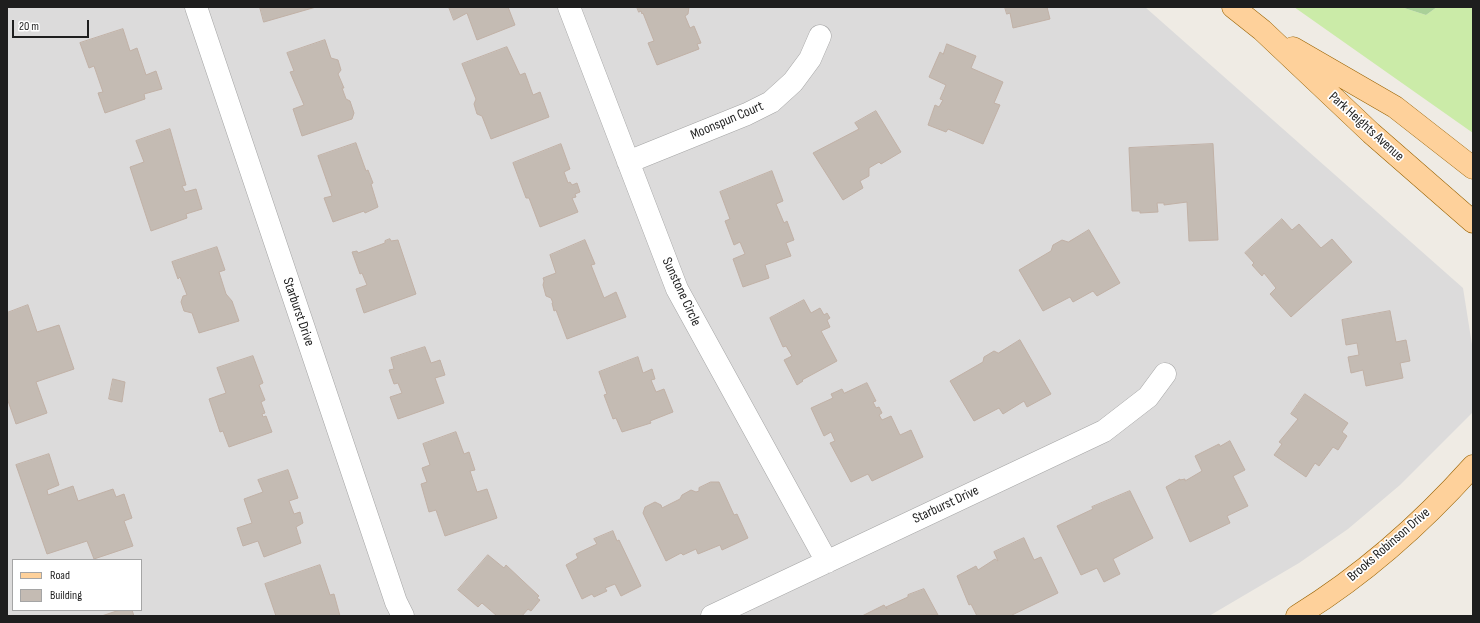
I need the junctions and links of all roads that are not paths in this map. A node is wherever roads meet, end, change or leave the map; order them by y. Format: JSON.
{"nodes":[{"id":1,"x":196,"y":7,"type":"edge"},
{"id":2,"x":569,"y":7,"type":"edge"},
{"id":3,"x":1233,"y":7,"type":"edge"},
{"id":4,"x":1262,"y":30,"type":"junction"},
{"id":5,"x":820,"y":36,"type":"dead end"},
{"id":6,"x":628,"y":162,"type":"junction"},
{"id":7,"x":1473,"y":168,"type":"edge"},
{"id":8,"x":1436,"y":189,"type":"junction"},
{"id":9,"x":1473,"y":222,"type":"edge"},
{"id":10,"x":1473,"y":235,"type":"edge"},
{"id":11,"x":1166,"y":374,"type":"dead end"},
{"id":12,"x":1473,"y":466,"type":"edge"},
{"id":13,"x":827,"y":562,"type":"junction"},
{"id":14,"x":403,"y":616,"type":"edge"},
{"id":15,"x":712,"y":616,"type":"edge"},
{"id":16,"x":1297,"y":616,"type":"edge"}],
"edges":[{"from":1,"to":14,"type":"street","name":"Starburst Drive"},
{"from":2,"to":6,"type":"street","name":"Sunstone Circle"},
{"from":3,"to":4,"type":"main road","name":"Park Heights Avenue"},
{"from":4,"to":7,"type":"main road","name":"Park Heights Avenue"},
{"from":4,"to":8,"type":"main road","name":"Park Heights Avenue"},
{"from":5,"to":6,"type":"street","name":"Moonspun Court"},
{"from":6,"to":13,"type":"street","name":"Sunstone Circle"},
{"from":8,"to":9,"type":"main road","name":"Park Heights Avenue"},
{"from":8,"to":10,"type":"main road"},
{"from":11,"to":13,"type":"street","name":"Starburst Drive"},
{"from":12,"to":16,"type":"main road","name":"Brooks Robinson Drive"},
{"from":13,"to":15,"type":"street","name":"Starburst Drive"}]}
